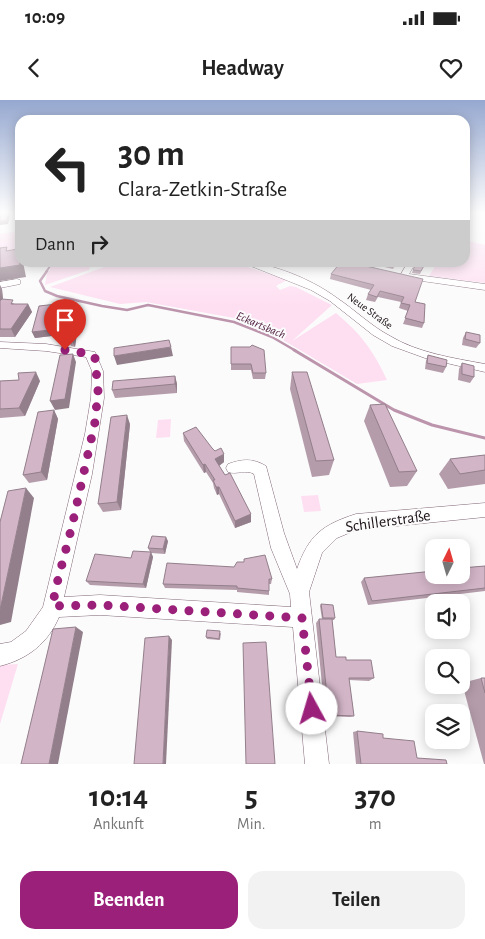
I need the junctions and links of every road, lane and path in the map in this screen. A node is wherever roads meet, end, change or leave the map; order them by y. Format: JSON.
{"nodes":[{"id":1,"x":259,"y":267,"type":"edge"},
{"id":2,"x":361,"y":267,"type":"edge"},
{"id":3,"x":405,"y":267,"type":"edge"},
{"id":4,"x":395,"y":274,"type":"junction"},
{"id":5,"x":18,"y":282,"type":"dead end"},
{"id":6,"x":0,"y":285,"type":"edge"},
{"id":7,"x":485,"y":287,"type":"edge"},
{"id":8,"x":0,"y":345,"type":"edge"},
{"id":9,"x":485,"y":368,"type":"edge"},
{"id":10,"x":233,"y":468,"type":"dead end"},
{"id":11,"x":485,"y":510,"type":"edge"},
{"id":12,"x":299,"y":592,"type":"junction"},
{"id":13,"x":53,"y":606,"type":"junction"},
{"id":14,"x":302,"y":618,"type":"junction"},
{"id":15,"x":0,"y":655,"type":"edge"},
{"id":16,"x":317,"y":764,"type":"edge"}],
"edges":[{"from":1,"to":9,"type":"street","name":"Neue Straße"},
{"from":2,"to":4,"type":"street"},
{"from":3,"to":4,"type":"street"},
{"from":4,"to":7,"type":"street"},
{"from":5,"to":6,"type":"street"},
{"from":8,"to":13,"type":"street"},
{"from":10,"to":12,"type":"street","name":"Schillerstraße"},
{"from":11,"to":12,"type":"street","name":"Schillerstraße"},
{"from":12,"to":14,"type":"street","name":"Schillerstraße"},
{"from":13,"to":14,"type":"street"},
{"from":13,"to":15,"type":"street"},
{"from":14,"to":16,"type":"street","name":"Schillerstraße"}]}
